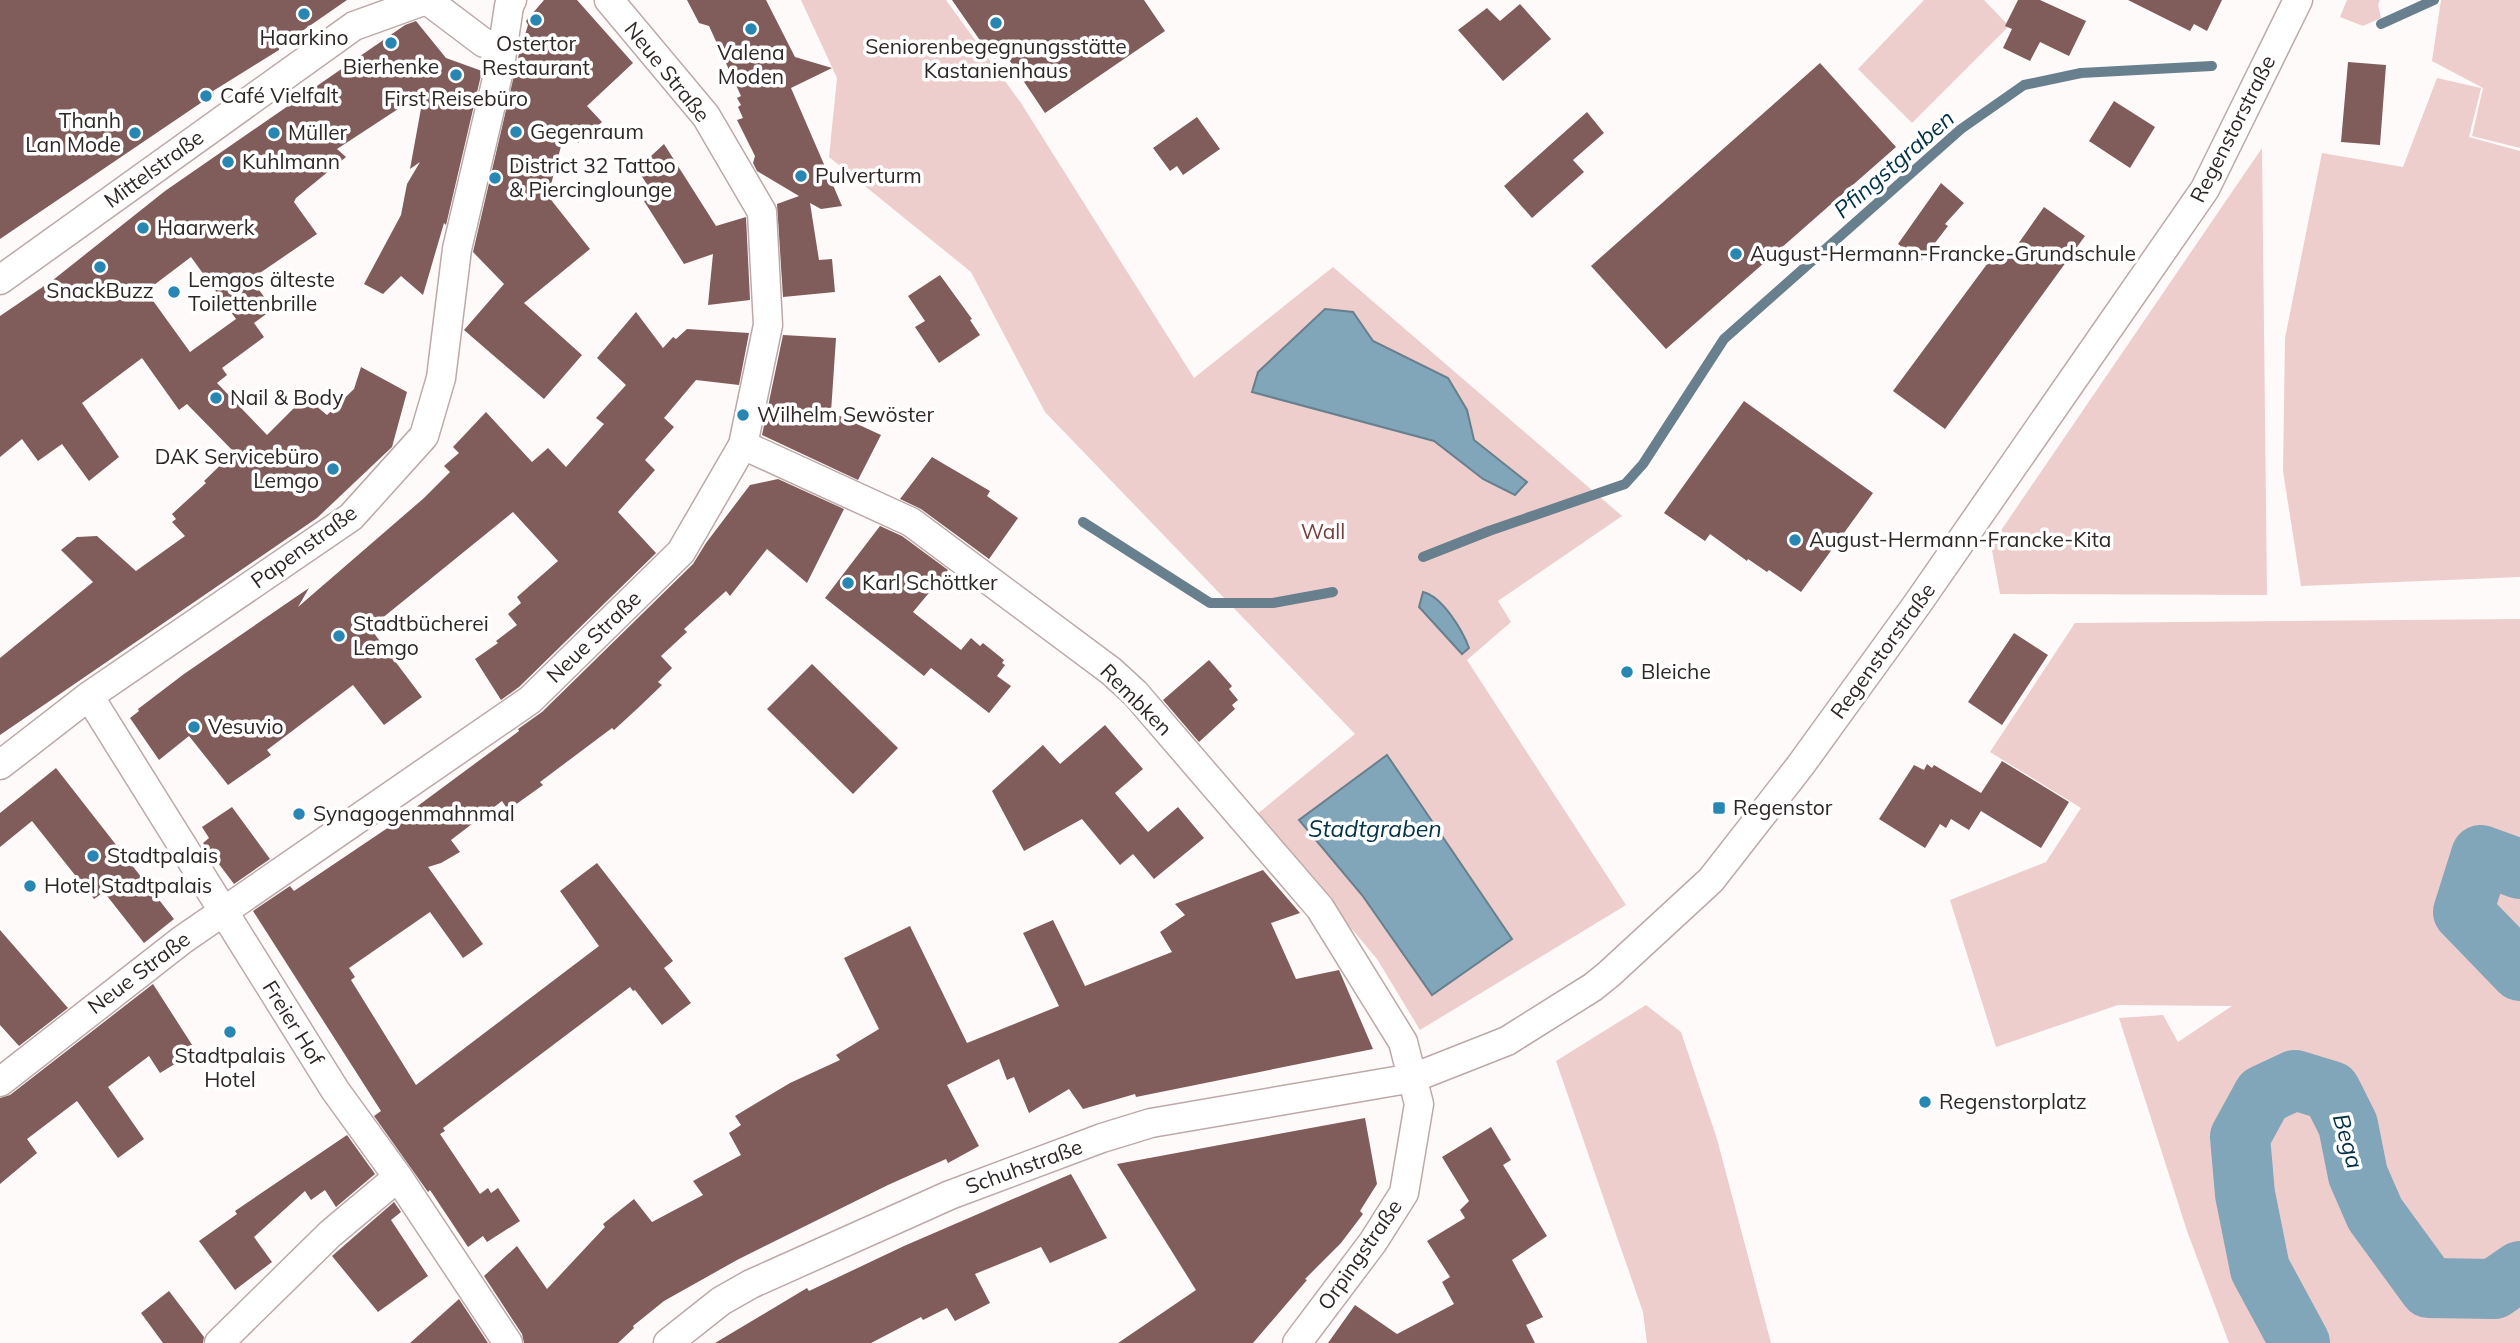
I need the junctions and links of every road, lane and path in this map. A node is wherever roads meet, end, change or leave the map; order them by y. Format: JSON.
{"nodes":[{"id":1,"x":426,"y":0,"type":"edge"},
{"id":2,"x":609,"y":0,"type":"edge"},
{"id":3,"x":2298,"y":0,"type":"edge"},
{"id":4,"x":509,"y":2,"type":"edge"},
{"id":5,"x":358,"y":13,"type":"edge"},
{"id":6,"x":502,"y":57,"type":"junction"},
{"id":7,"x":0,"y":280,"type":"edge"},
{"id":8,"x":743,"y":445,"type":"junction"},
{"id":9,"x":89,"y":696,"type":"junction"},
{"id":10,"x":0,"y":765,"type":"edge"},
{"id":11,"x":223,"y":911,"type":"junction"},
{"id":12,"x":1413,"y":1078,"type":"junction"},
{"id":13,"x":0,"y":1082,"type":"edge"},
{"id":14,"x":398,"y":1177,"type":"junction"},
{"id":15,"x":219,"y":1343,"type":"edge"},
{"id":16,"x":508,"y":1343,"type":"edge"},
{"id":17,"x":668,"y":1343,"type":"edge"},
{"id":18,"x":1297,"y":1343,"type":"edge"}],
"edges":[{"from":1,"to":5,"type":"street","name":"Mittelstraße"},
{"from":1,"to":6,"type":"street"},
{"from":2,"to":8,"type":"street","name":"Neue Straße"},
{"from":3,"to":12,"type":"street","name":"Regenstorstraße"},
{"from":4,"to":6,"type":"street","name":"Papenstraße"},
{"from":5,"to":7,"type":"street","name":"Mittelstraße"},
{"from":6,"to":9,"type":"street","name":"Papenstraße"},
{"from":8,"to":11,"type":"street","name":"Neue Straße"},
{"from":8,"to":12,"type":"street","name":"Rembken"},
{"from":9,"to":10,"type":"street","name":"Papenstraße"},
{"from":9,"to":11,"type":"street","name":"Freier Hof"},
{"from":11,"to":13,"type":"street","name":"Neue Straße"},
{"from":11,"to":14,"type":"street","name":"Freier Hof"},
{"from":12,"to":17,"type":"street","name":"Schuhstraße"},
{"from":12,"to":18,"type":"street","name":"Orpingstraße"},
{"from":14,"to":15,"type":"street"},
{"from":14,"to":16,"type":"street","name":"Freier Hof"}]}
